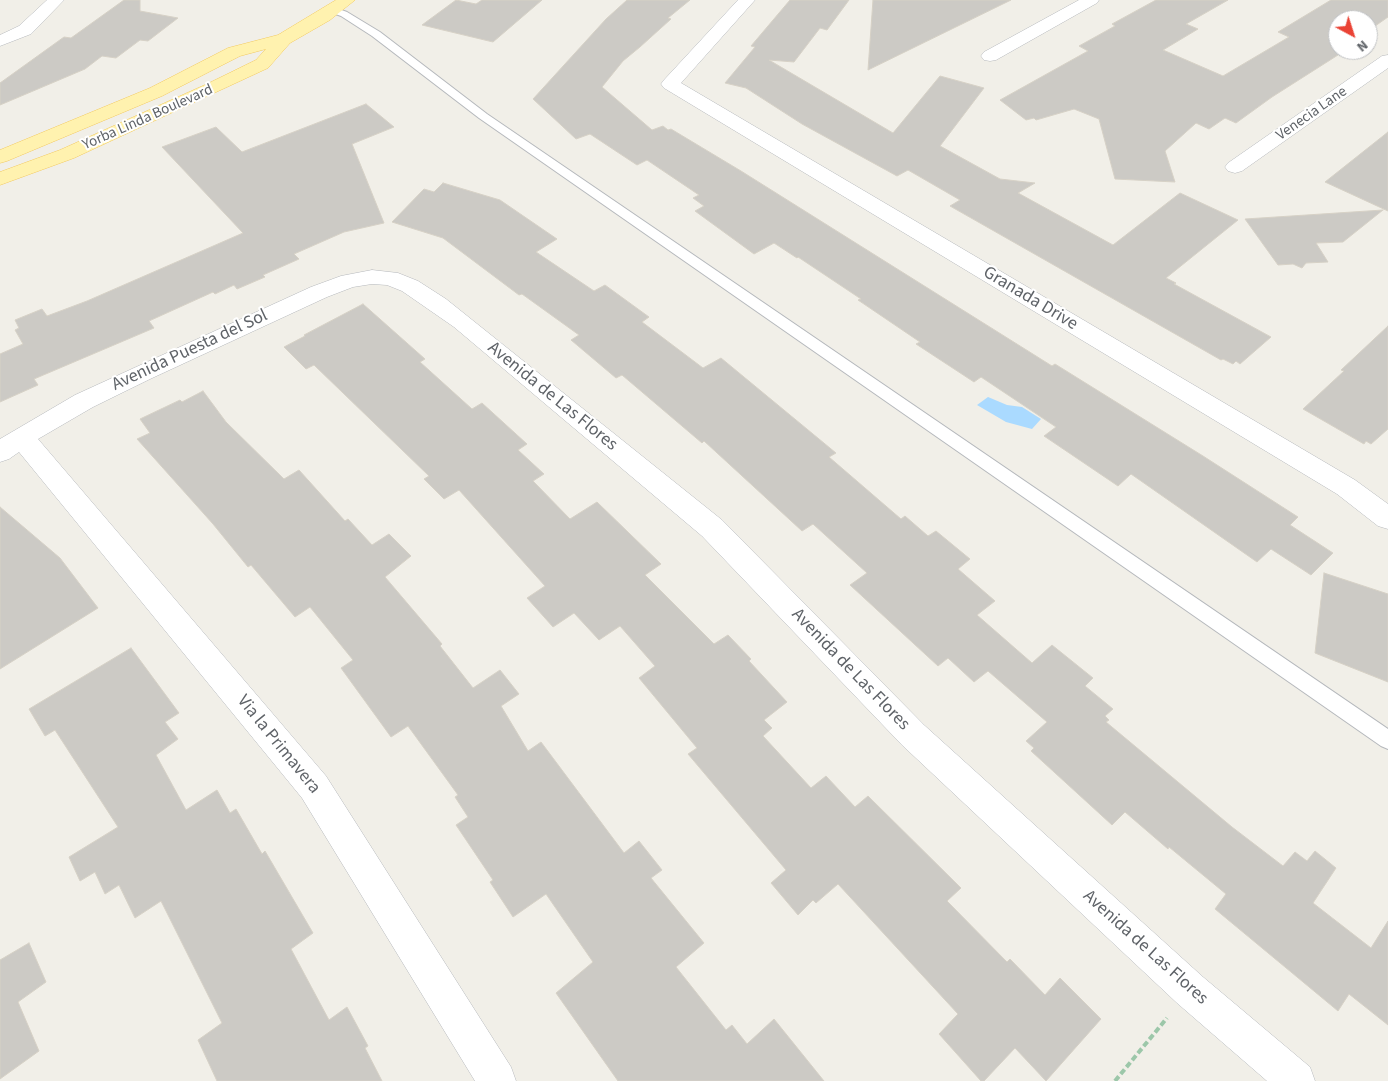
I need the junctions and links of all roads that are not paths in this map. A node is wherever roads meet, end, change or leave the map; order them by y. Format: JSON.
{"nodes":[{"id":1,"x":56,"y":0,"type":"edge"},
{"id":2,"x":347,"y":0,"type":"edge"},
{"id":3,"x":748,"y":0,"type":"edge"},
{"id":4,"x":1091,"y":0,"type":"edge"},
{"id":5,"x":333,"y":10,"type":"junction"},
{"id":6,"x":284,"y":39,"type":"junction"},
{"id":7,"x":0,"y":41,"type":"edge"},
{"id":8,"x":990,"y":56,"type":"dead end"},
{"id":9,"x":1388,"y":60,"type":"edge"},
{"id":10,"x":20,"y":150,"type":"junction"},
{"id":11,"x":0,"y":157,"type":"edge"},
{"id":12,"x":34,"y":166,"type":"junction"},
{"id":13,"x":1235,"y":167,"type":"dead end"},
{"id":14,"x":0,"y":179,"type":"edge"},
{"id":15,"x":390,"y":278,"type":"joint"},
{"id":16,"x":10,"y":444,"type":"edge"},
{"id":17,"x":1388,"y":518,"type":"edge"},
{"id":18,"x":1388,"y":740,"type":"edge"},
{"id":19,"x":497,"y":1081,"type":"edge"},
{"id":20,"x":1296,"y":1081,"type":"edge"}],
"edges":[{"from":1,"to":7,"type":"street"},
{"from":2,"to":5,"type":"main road","name":"Yorba Linda Boulevard"},
{"from":3,"to":17,"type":"street","name":"Granada Drive"},
{"from":4,"to":8,"type":"street"},
{"from":5,"to":6,"type":"main road","name":"Yorba Linda Boulevard"},
{"from":5,"to":18,"type":"lane"},
{"from":6,"to":10,"type":"main road","name":"Yorba Linda Boulevard"},
{"from":6,"to":12,"type":"main road","name":"Yorba Linda Boulevard"},
{"from":9,"to":13,"type":"street","name":"Venecia Lane"},
{"from":10,"to":11,"type":"main road","name":"Yorba Linda Boulevard"},
{"from":10,"to":12,"type":"main road"},
{"from":12,"to":14,"type":"main road","name":"Yorba Linda Boulevard"},
{"from":15,"to":16,"type":"street","name":"Avenida Puesta del Sol"},
{"from":15,"to":20,"type":"street","name":"Avenida de Las Flores"},
{"from":16,"to":19,"type":"street","name":"Via la Primavera"}]}
